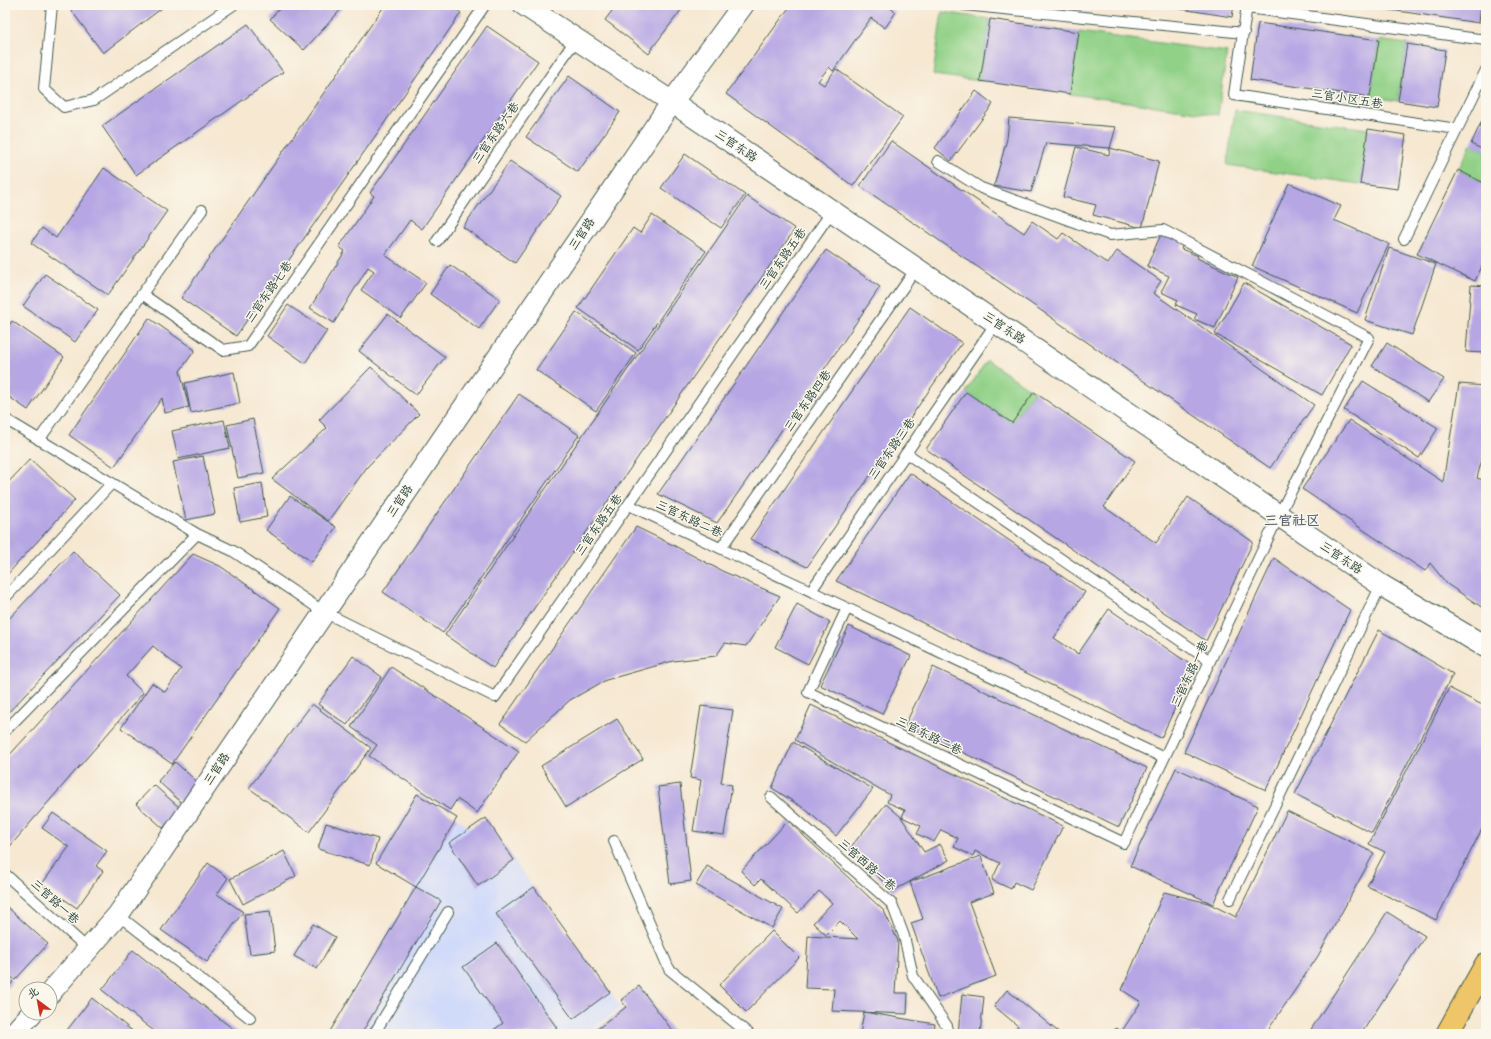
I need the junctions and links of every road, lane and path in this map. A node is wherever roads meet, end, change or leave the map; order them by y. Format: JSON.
{"nodes":[{"id":1,"x":52,"y":5,"type":"edge"},
{"id":2,"x":233,"y":5,"type":"edge"},
{"id":3,"x":485,"y":5,"type":"edge"},
{"id":4,"x":524,"y":5,"type":"edge"},
{"id":5,"x":744,"y":5,"type":"edge"},
{"id":6,"x":964,"y":5,"type":"edge"},
{"id":7,"x":1247,"y":6,"type":"edge"},
{"id":8,"x":1244,"y":33,"type":"junction"},
{"id":9,"x":576,"y":39,"type":"junction"},
{"id":10,"x":1486,"y":40,"type":"edge"},
{"id":11,"x":1486,"y":70,"type":"edge"},
{"id":12,"x":672,"y":102,"type":"junction"},
{"id":13,"x":1457,"y":129,"type":"junction"},
{"id":14,"x":938,"y":161,"type":"dead end"},
{"id":15,"x":202,"y":210,"type":"dead end"},
{"id":16,"x":832,"y":212,"type":"junction"},
{"id":17,"x":1404,"y":239,"type":"dead end"},
{"id":18,"x":436,"y":241,"type":"dead end"},
{"id":19,"x":916,"y":269,"type":"junction"},
{"id":20,"x":142,"y":294,"type":"junction"},
{"id":21,"x":996,"y":323,"type":"junction"},
{"id":22,"x":5,"y":419,"type":"edge"},
{"id":23,"x":39,"y":440,"type":"junction"},
{"id":24,"x":906,"y":453,"type":"junction"},
{"id":25,"x":112,"y":483,"type":"junction"},
{"id":26,"x":629,"y":504,"type":"junction"},
{"id":27,"x":1278,"y":515,"type":"junction"},
{"id":28,"x":197,"y":534,"type":"junction"},
{"id":29,"x":721,"y":548,"type":"junction"},
{"id":30,"x":1381,"y":585,"type":"junction"},
{"id":31,"x":811,"y":591,"type":"junction"},
{"id":32,"x":5,"y":598,"type":"edge"},
{"id":33,"x":847,"y":608,"type":"junction"},
{"id":34,"x":324,"y":612,"type":"junction"},
{"id":35,"x":1486,"y":647,"type":"edge"},
{"id":36,"x":1210,"y":661,"type":"junction"},
{"id":37,"x":5,"y":731,"type":"edge"},
{"id":38,"x":1164,"y":758,"type":"junction"},
{"id":39,"x":771,"y":797,"type":"dead end"},
{"id":40,"x":614,"y":841,"type":"dead end"},
{"id":41,"x":1124,"y":843,"type":"joint"},
{"id":42,"x":5,"y":874,"type":"edge"},
{"id":43,"x":1230,"y":899,"type":"dead end"},
{"id":44,"x":448,"y":912,"type":"dead end"},
{"id":45,"x":118,"y":915,"type":"junction"},
{"id":46,"x":88,"y":949,"type":"junction"},
{"id":47,"x":1486,"y":964,"type":"edge"},
{"id":48,"x":58,"y":984,"type":"edge"},
{"id":49,"x":250,"y":1018,"type":"dead end"},
{"id":50,"x":25,"y":1021,"type":"edge"},
{"id":51,"x":13,"y":1034,"type":"edge"},
{"id":52,"x":374,"y":1034,"type":"edge"},
{"id":53,"x":750,"y":1034,"type":"edge"},
{"id":54,"x":946,"y":1034,"type":"edge"},
{"id":55,"x":1447,"y":1034,"type":"edge"}],
"edges":[{"from":1,"to":2,"type":"lane"},
{"from":3,"to":20,"type":"lane","name":"三官东路七巷"},
{"from":4,"to":9,"type":"street","name":"三官东路"},
{"from":5,"to":12,"type":"street","name":"三官路"},
{"from":6,"to":8,"type":"lane"},
{"from":7,"to":8,"type":"lane"},
{"from":7,"to":10,"type":"lane"},
{"from":8,"to":13,"type":"lane","name":"三官小区五巷"},
{"from":9,"to":12,"type":"street","name":"三官东路"},
{"from":9,"to":18,"type":"lane","name":"三官东路六巷"},
{"from":11,"to":13,"type":"lane"},
{"from":12,"to":16,"type":"street","name":"三官东路"},
{"from":12,"to":34,"type":"street","name":"三官路"},
{"from":13,"to":17,"type":"lane"},
{"from":14,"to":27,"type":"lane","name":"三官东路一巷"},
{"from":15,"to":20,"type":"lane"},
{"from":16,"to":19,"type":"street","name":"三官东路"},
{"from":16,"to":26,"type":"lane","name":"三官东路五巷"},
{"from":19,"to":21,"type":"street","name":"三官东路"},
{"from":19,"to":29,"type":"lane","name":"三官东路四巷"},
{"from":20,"to":23,"type":"lane"},
{"from":21,"to":24,"type":"lane","name":"三官东路三巷"},
{"from":21,"to":27,"type":"street","name":"三官东路"},
{"from":22,"to":23,"type":"lane"},
{"from":23,"to":25,"type":"lane"},
{"from":24,"to":31,"type":"lane","name":"三官东路三巷"},
{"from":24,"to":36,"type":"lane"},
{"from":25,"to":28,"type":"lane"},
{"from":25,"to":32,"type":"lane"},
{"from":26,"to":29,"type":"lane","name":"三官东路二巷"},
{"from":26,"to":34,"type":"lane","name":"三官东路五巷"},
{"from":27,"to":30,"type":"street","name":"三官东路"},
{"from":27,"to":36,"type":"lane","name":"三官东路一巷"},
{"from":28,"to":34,"type":"lane"},
{"from":28,"to":37,"type":"lane"},
{"from":29,"to":31,"type":"lane","name":"三官东路二巷"},
{"from":30,"to":35,"type":"street","name":"三官东路"},
{"from":30,"to":43,"type":"lane"},
{"from":31,"to":33,"type":"lane","name":"三官东路二巷"},
{"from":33,"to":38,"type":"lane","name":"三官东路二巷"},
{"from":33,"to":41,"type":"lane","name":"三官东路二巷"},
{"from":34,"to":45,"type":"street","name":"三官路"},
{"from":36,"to":38,"type":"lane","name":"三官东路一巷"},
{"from":38,"to":41,"type":"lane","name":"三官东路一巷"},
{"from":39,"to":54,"type":"lane","name":"三官西路一巷"},
{"from":40,"to":53,"type":"lane"},
{"from":42,"to":46,"type":"lane","name":"三官路一巷"},
{"from":44,"to":52,"type":"lane"},
{"from":45,"to":46,"type":"street","name":"三官路"},
{"from":45,"to":49,"type":"lane"},
{"from":46,"to":48,"type":"street","name":"三官路"},
{"from":47,"to":55,"type":"main road"},
{"from":50,"to":51,"type":"street"}]}
